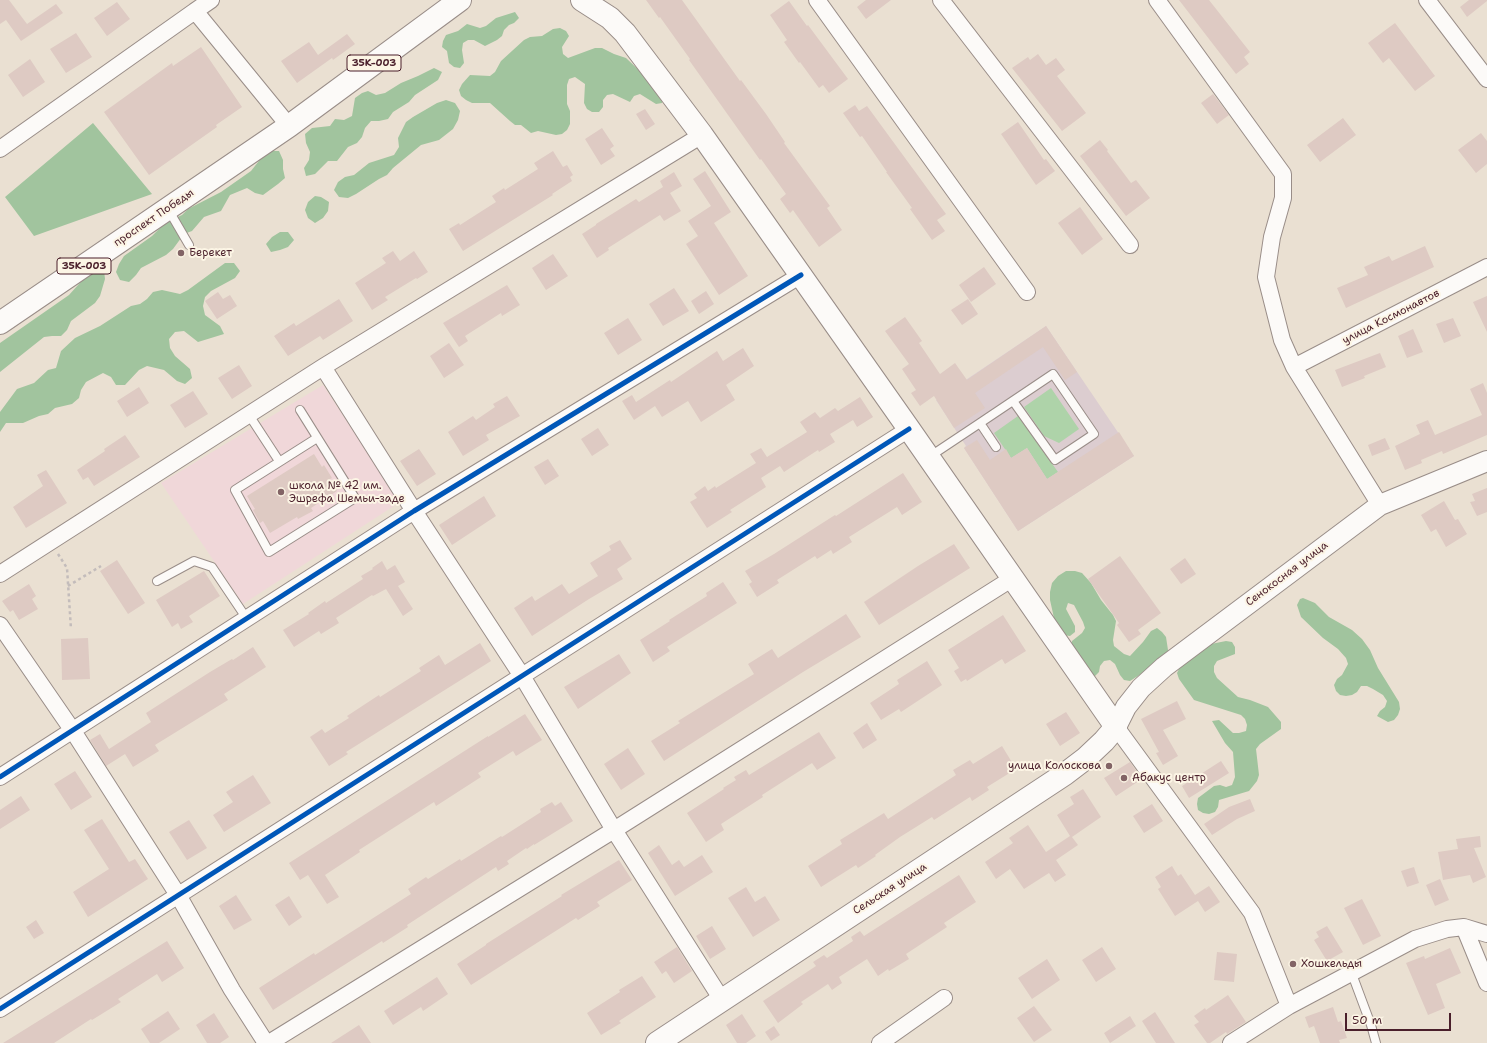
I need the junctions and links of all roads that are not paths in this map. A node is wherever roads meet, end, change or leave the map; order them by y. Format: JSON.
{"nodes":[{"id":1,"x":210,"y":0,"type":"edge"},
{"id":2,"x":460,"y":0,"type":"edge"},
{"id":3,"x":582,"y":0,"type":"edge"},
{"id":4,"x":817,"y":0,"type":"edge"},
{"id":5,"x":941,"y":0,"type":"edge"},
{"id":6,"x":1157,"y":0,"type":"edge"},
{"id":7,"x":1427,"y":0,"type":"edge"},
{"id":8,"x":195,"y":11,"type":"junction"},
{"id":9,"x":1487,"y":79,"type":"edge"},
{"id":10,"x":289,"y":126,"type":"junction"},
{"id":11,"x":702,"y":135,"type":"junction"},
{"id":12,"x":0,"y":148,"type":"edge"},
{"id":13,"x":168,"y":208,"type":"junction"},
{"id":14,"x":1130,"y":245,"type":"dead end"},
{"id":15,"x":189,"y":246,"type":"dead end"},
{"id":16,"x":1487,"y":267,"type":"edge"},
{"id":17,"x":801,"y":276,"type":"junction"},
{"id":18,"x":1027,"y":292,"type":"dead end"},
{"id":19,"x":0,"y":323,"type":"edge"},
{"id":20,"x":1294,"y":366,"type":"junction"},
{"id":21,"x":323,"y":367,"type":"junction"},
{"id":22,"x":1013,"y":401,"type":"junction"},
{"id":23,"x":300,"y":410,"type":"dead end"},
{"id":24,"x":250,"y":415,"type":"junction"},
{"id":25,"x":980,"y":423,"type":"junction"},
{"id":26,"x":910,"y":429,"type":"junction"},
{"id":27,"x":317,"y":438,"type":"junction"},
{"id":28,"x":996,"y":446,"type":"dead end"},
{"id":29,"x":929,"y":457,"type":"junction"},
{"id":30,"x":279,"y":461,"type":"junction"},
{"id":31,"x":1487,"y":461,"type":"edge"},
{"id":32,"x":1380,"y":505,"type":"junction"},
{"id":33,"x":414,"y":511,"type":"junction"},
{"id":34,"x":0,"y":574,"type":"edge"},
{"id":35,"x":1014,"y":578,"type":"junction"},
{"id":36,"x":157,"y":581,"type":"dead end"},
{"id":37,"x":246,"y":619,"type":"junction"},
{"id":38,"x":0,"y":624,"type":"edge"},
{"id":39,"x":522,"y":676,"type":"junction"},
{"id":40,"x":1116,"y":727,"type":"junction"},
{"id":41,"x":73,"y":731,"type":"junction"},
{"id":42,"x":0,"y":777,"type":"edge"},
{"id":43,"x":614,"y":830,"type":"junction"},
{"id":44,"x":178,"y":895,"type":"junction"},
{"id":45,"x":1464,"y":927,"type":"junction"},
{"id":46,"x":1487,"y":934,"type":"edge"},
{"id":47,"x":1352,"y":974,"type":"junction"},
{"id":48,"x":1487,"y":983,"type":"edge"},
{"id":49,"x":944,"y":998,"type":"dead end"},
{"id":50,"x":722,"y":1000,"type":"junction"},
{"id":51,"x":1289,"y":1006,"type":"junction"},
{"id":52,"x":0,"y":1009,"type":"edge"},
{"id":53,"x":267,"y":1043,"type":"edge"},
{"id":54,"x":657,"y":1043,"type":"edge"},
{"id":55,"x":880,"y":1043,"type":"edge"},
{"id":56,"x":1232,"y":1043,"type":"edge"},
{"id":57,"x":1376,"y":1043,"type":"edge"}],
"edges":[{"from":1,"to":8,"type":"street"},
{"from":2,"to":10,"type":"main road","number":"35К-003"},
{"from":3,"to":11,"type":"main road"},
{"from":4,"to":18,"type":"street"},
{"from":5,"to":14,"type":"street"},
{"from":6,"to":20,"type":"street"},
{"from":7,"to":9,"type":"street"},
{"from":8,"to":10,"type":"street"},
{"from":8,"to":12,"type":"street"},
{"from":10,"to":13,"type":"main road","name":"проспект Победы","number":"35К-003"},
{"from":11,"to":17,"type":"main road"},
{"from":11,"to":21,"type":"street"},
{"from":13,"to":15,"type":"lane"},
{"from":13,"to":19,"type":"main road","name":"проспект Победы","number":"35К-003"},
{"from":16,"to":20,"type":"street","name":"улица Космонавтов"},
{"from":17,"to":26,"type":"main road"},
{"from":17,"to":33,"type":"street"},
{"from":20,"to":32,"type":"street"},
{"from":21,"to":24,"type":"street"},
{"from":21,"to":33,"type":"street"},
{"from":22,"to":22,"type":"lane"},
{"from":22,"to":25,"type":"lane"},
{"from":23,"to":27,"type":"lane"},
{"from":24,"to":30,"type":"lane"},
{"from":24,"to":34,"type":"street"},
{"from":25,"to":28,"type":"lane"},
{"from":25,"to":29,"type":"lane"},
{"from":26,"to":29,"type":"main road"},
{"from":26,"to":39,"type":"street"},
{"from":27,"to":30,"type":"lane"},
{"from":27,"to":30,"type":"lane"},
{"from":29,"to":35,"type":"main road"},
{"from":31,"to":32,"type":"street","name":"Сенокосная улица"},
{"from":32,"to":40,"type":"street","name":"Сенокосная улица"},
{"from":33,"to":37,"type":"street"},
{"from":33,"to":39,"type":"street"},
{"from":35,"to":40,"type":"main road"},
{"from":35,"to":43,"type":"street"},
{"from":36,"to":37,"type":"lane"},
{"from":37,"to":41,"type":"street"},
{"from":38,"to":41,"type":"street"},
{"from":39,"to":43,"type":"street"},
{"from":39,"to":44,"type":"street"},
{"from":40,"to":50,"type":"main road","name":"Сельская улица"},
{"from":40,"to":51,"type":"street"},
{"from":41,"to":42,"type":"street"},
{"from":41,"to":44,"type":"street"},
{"from":43,"to":50,"type":"street"},
{"from":43,"to":53,"type":"street"},
{"from":44,"to":52,"type":"street"},
{"from":44,"to":53,"type":"street"},
{"from":45,"to":46,"type":"street"},
{"from":45,"to":47,"type":"street"},
{"from":45,"to":48,"type":"street"},
{"from":47,"to":51,"type":"street"},
{"from":47,"to":57,"type":"lane"},
{"from":49,"to":55,"type":"street"},
{"from":50,"to":54,"type":"main road","name":"Сельская улица"},
{"from":51,"to":56,"type":"street"}]}
